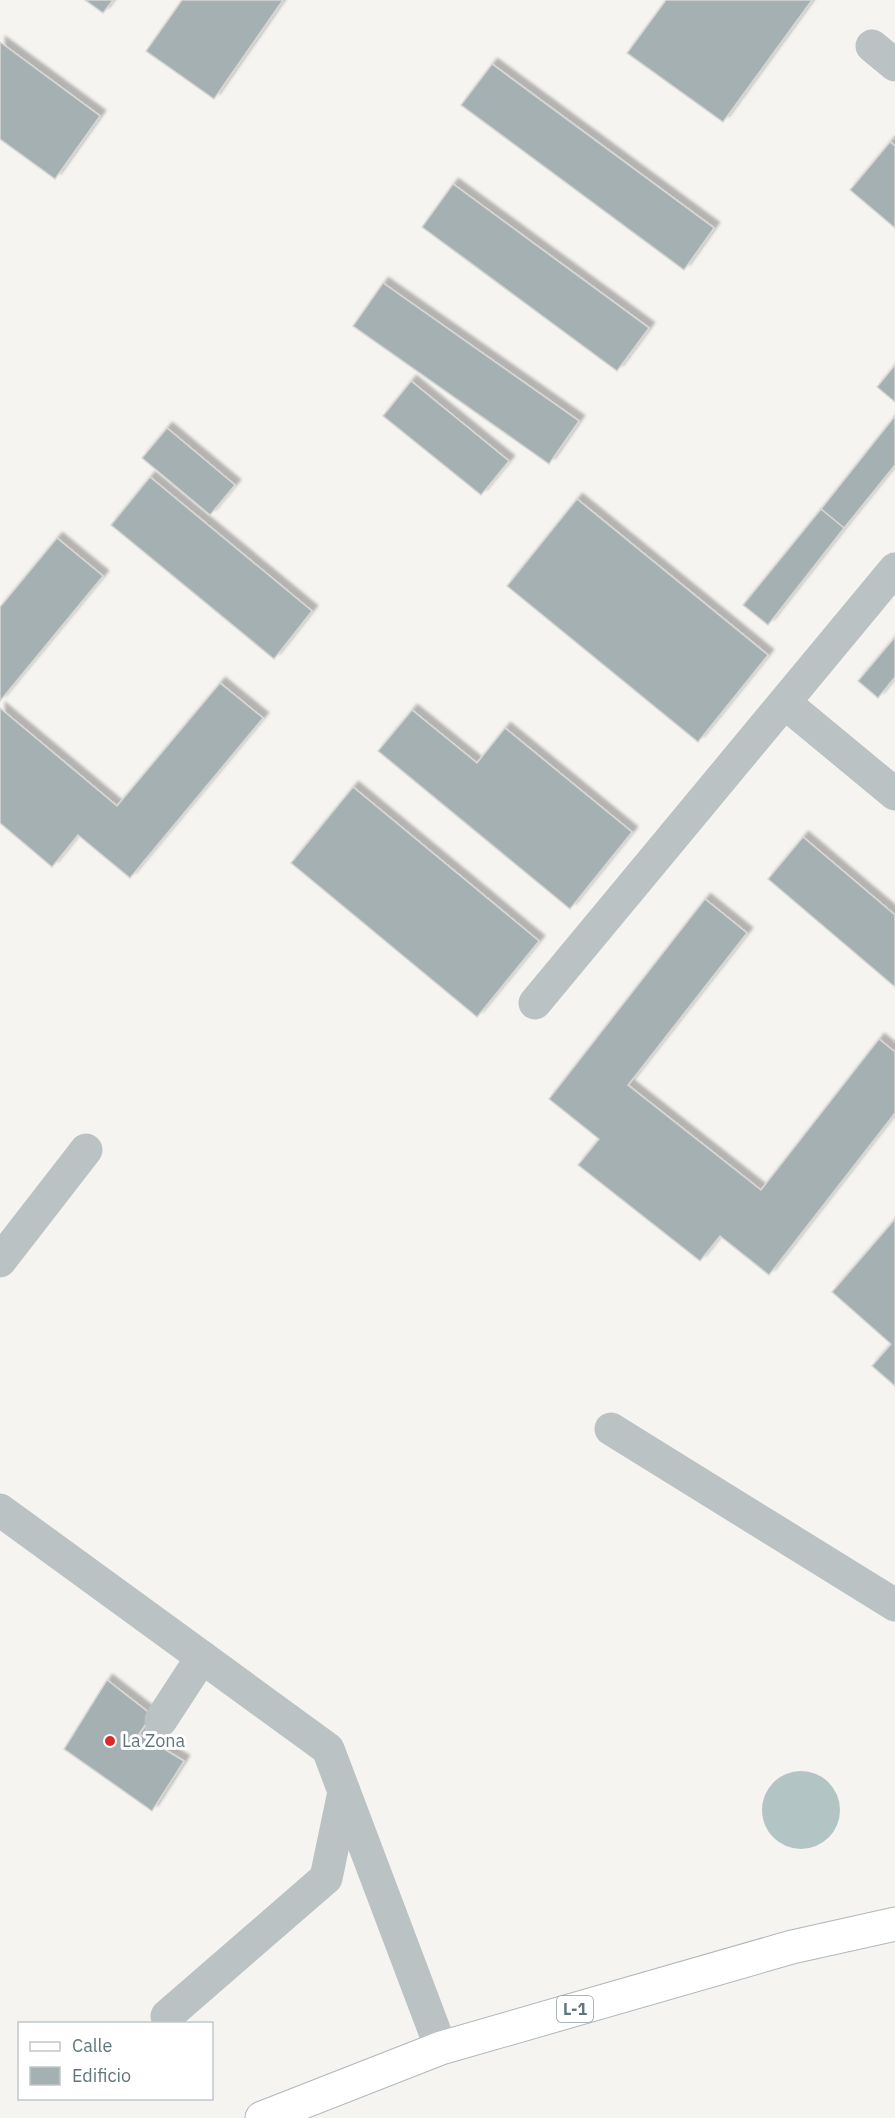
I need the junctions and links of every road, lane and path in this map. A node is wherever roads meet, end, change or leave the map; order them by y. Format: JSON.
{"nodes":[{"id":1,"x":895,"y":569,"type":"edge"},
{"id":2,"x":785,"y":703,"type":"junction"},
{"id":3,"x":895,"y":794,"type":"edge"},
{"id":4,"x":535,"y":1003,"type":"dead end"},
{"id":5,"x":86,"y":1150,"type":"dead end"},
{"id":6,"x":0,"y":1261,"type":"edge"},
{"id":7,"x":611,"y":1429,"type":"dead end"},
{"id":8,"x":0,"y":1510,"type":"edge"},
{"id":9,"x":895,"y":1605,"type":"edge"},
{"id":10,"x":202,"y":1657,"type":"junction"},
{"id":11,"x":161,"y":1720,"type":"dead end"},
{"id":12,"x":344,"y":1792,"type":"junction"},
{"id":13,"x":895,"y":1924,"type":"edge"},
{"id":14,"x":167,"y":2016,"type":"dead end"},
{"id":15,"x":441,"y":2048,"type":"junction"},
{"id":16,"x":262,"y":2118,"type":"edge"}],
"edges":[{"from":1,"to":2,"type":"street"},
{"from":2,"to":3,"type":"street"},
{"from":2,"to":4,"type":"street"},
{"from":5,"to":6,"type":"street"},
{"from":7,"to":9,"type":"street"},
{"from":8,"to":10,"type":"street"},
{"from":10,"to":11,"type":"street"},
{"from":10,"to":12,"type":"street"},
{"from":12,"to":14,"type":"street"},
{"from":12,"to":15,"type":"street"},
{"from":13,"to":15,"type":"main road","number":"L-1"},
{"from":15,"to":16,"type":"main road","number":"L-1"}]}
